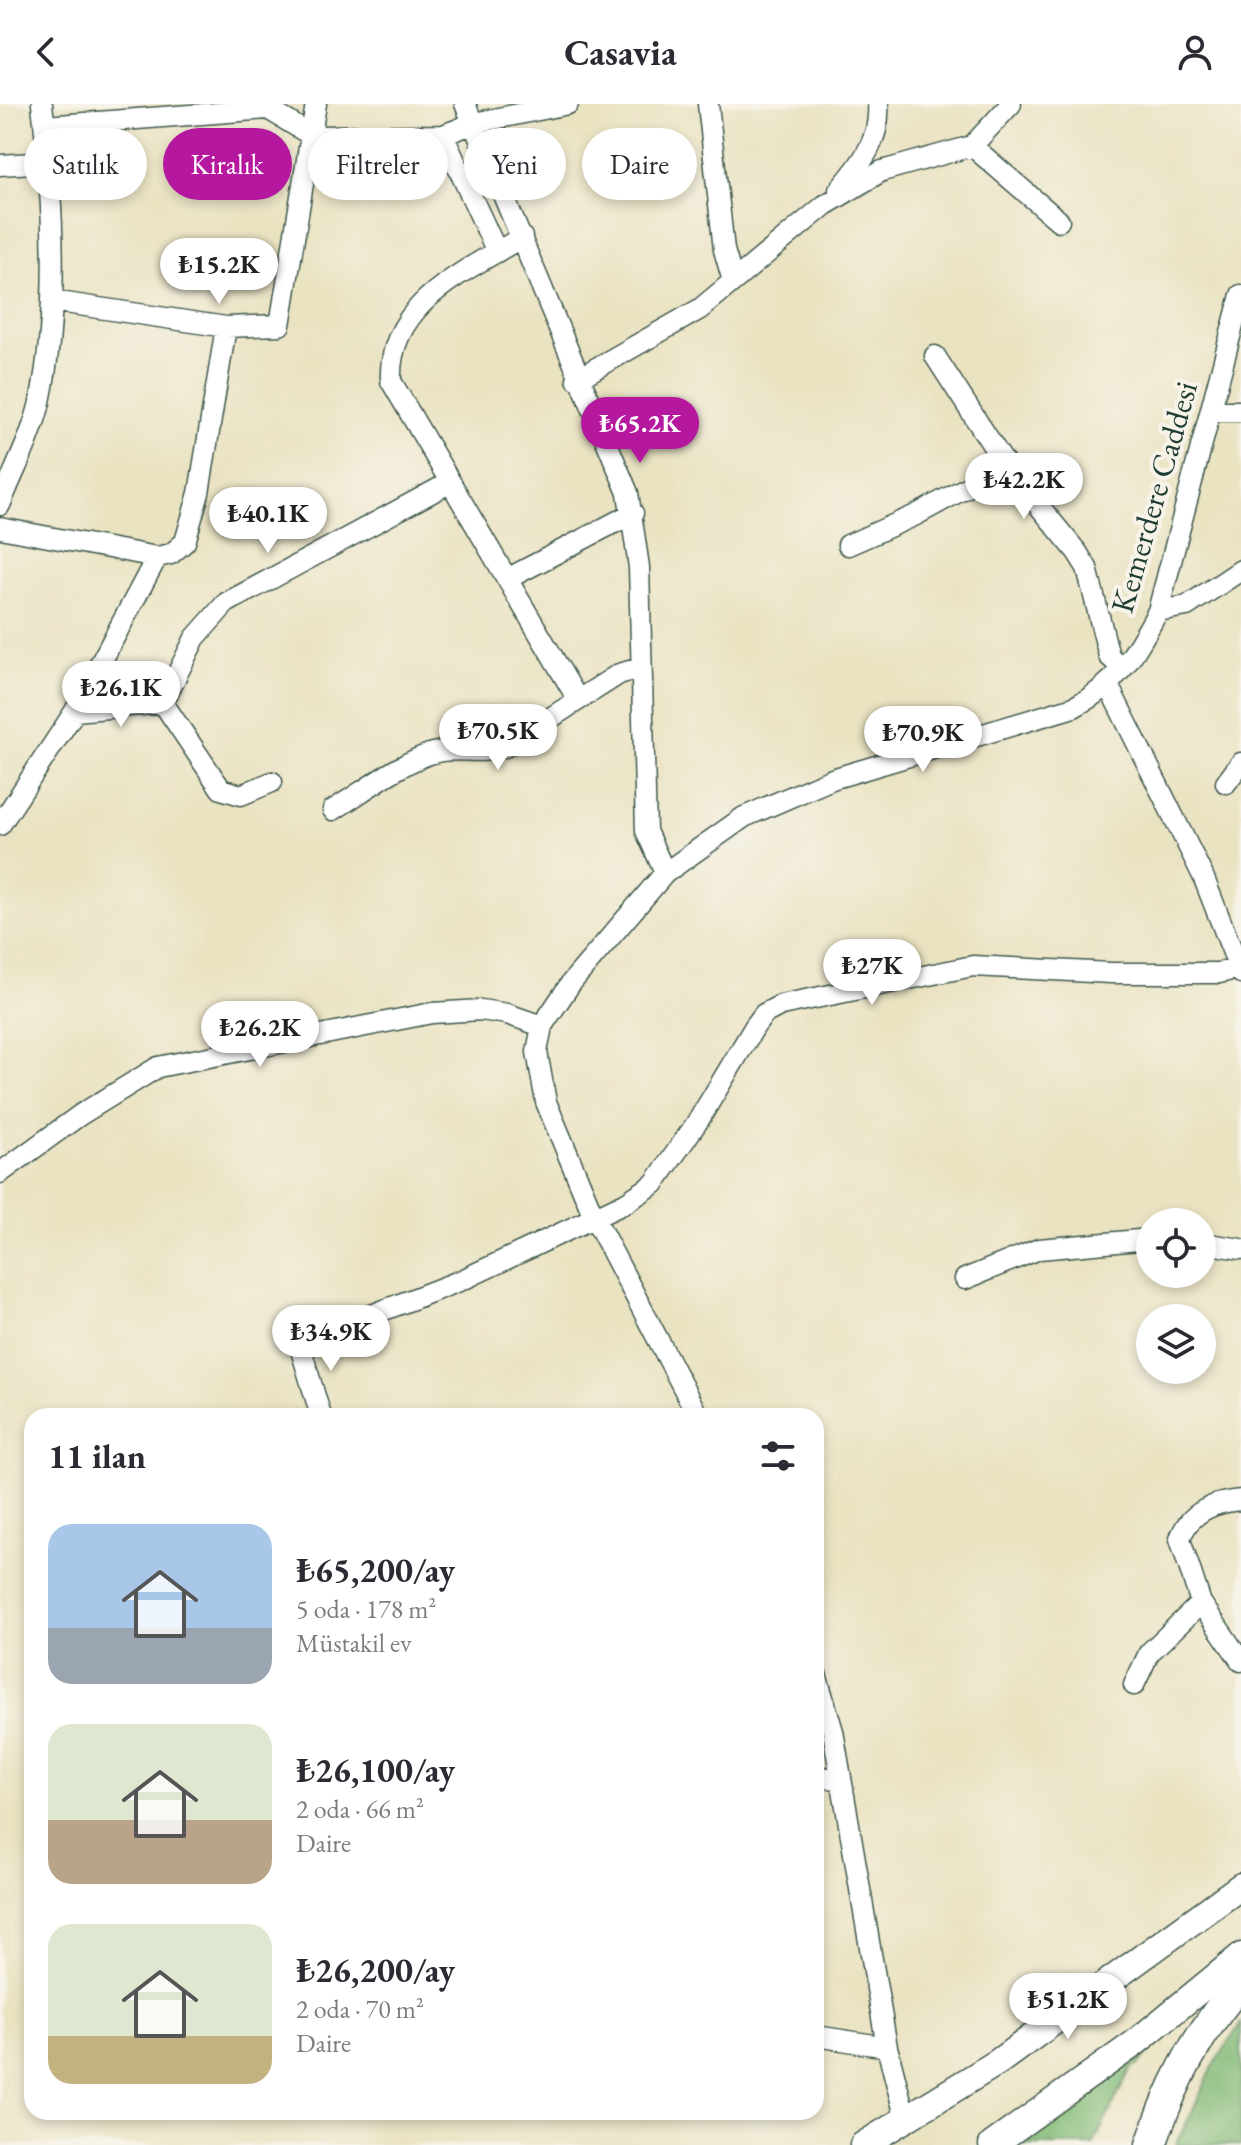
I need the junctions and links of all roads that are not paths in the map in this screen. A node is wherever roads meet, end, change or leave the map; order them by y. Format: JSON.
{"nodes":[{"id":1,"x":42,"y":104,"type":"edge"},
{"id":2,"x":316,"y":104,"type":"edge"},
{"id":3,"x":465,"y":104,"type":"edge"},
{"id":4,"x":568,"y":104,"type":"edge"},
{"id":5,"x":708,"y":104,"type":"edge"},
{"id":6,"x":878,"y":104,"type":"edge"},
{"id":7,"x":1011,"y":104,"type":"edge"},
{"id":8,"x":268,"y":106,"type":"edge"},
{"id":9,"x":474,"y":123,"type":"junction"},
{"id":10,"x":45,"y":126,"type":"joint"},
{"id":11,"x":313,"y":128,"type":"edge"},
{"id":12,"x":308,"y":133,"type":"edge"},
{"id":13,"x":448,"y":133,"type":"edge"},
{"id":14,"x":448,"y":146,"type":"edge"},
{"id":15,"x":972,"y":146,"type":"junction"},
{"id":16,"x":308,"y":160,"type":"edge"},
{"id":17,"x":24,"y":164,"type":"edge"},
{"id":18,"x":0,"y":165,"type":"edge"},
{"id":19,"x":51,"y":200,"type":"edge"},
{"id":20,"x":825,"y":205,"type":"junction"},
{"id":21,"x":1059,"y":221,"type":"dead end"},
{"id":22,"x":522,"y":237,"type":"junction"},
{"id":23,"x":497,"y":252,"type":"junction"},
{"id":24,"x":733,"y":281,"type":"junction"},
{"id":25,"x":1241,"y":295,"type":"edge"},
{"id":26,"x":52,"y":301,"type":"junction"},
{"id":27,"x":226,"y":327,"type":"junction"},
{"id":28,"x":935,"y":356,"type":"dead end"},
{"id":29,"x":577,"y":379,"type":"junction"},
{"id":30,"x":1212,"y":411,"type":"junction"},
{"id":31,"x":1241,"y":411,"type":"edge"},
{"id":32,"x":1006,"y":466,"type":"junction"},
{"id":33,"x":449,"y":483,"type":"junction"},
{"id":34,"x":0,"y":505,"type":"edge"},
{"id":35,"x":633,"y":513,"type":"junction"},
{"id":36,"x":0,"y":528,"type":"edge"},
{"id":37,"x":848,"y":545,"type":"dead end"},
{"id":38,"x":157,"y":557,"type":"junction"},
{"id":39,"x":1241,"y":570,"type":"edge"},
{"id":40,"x":507,"y":579,"type":"junction"},
{"id":41,"x":1158,"y":611,"type":"junction"},
{"id":42,"x":640,"y":668,"type":"junction"},
{"id":43,"x":1122,"y":668,"type":"junction"},
{"id":44,"x":1109,"y":687,"type":"junction"},
{"id":45,"x":578,"y":700,"type":"junction"},
{"id":46,"x":163,"y":703,"type":"junction"},
{"id":47,"x":75,"y":711,"type":"junction"},
{"id":48,"x":1241,"y":763,"type":"edge"},
{"id":49,"x":272,"y":782,"type":"dead end"},
{"id":50,"x":1226,"y":783,"type":"dead end"},
{"id":51,"x":333,"y":810,"type":"dead end"},
{"id":52,"x":0,"y":825,"type":"edge"},
{"id":53,"x":665,"y":873,"type":"junction"},
{"id":54,"x":1240,"y":971,"type":"edge"},
{"id":55,"x":542,"y":1026,"type":"junction"},
{"id":56,"x":0,"y":1173,"type":"edge"},
{"id":57,"x":594,"y":1217,"type":"junction"},
{"id":58,"x":1136,"y":1240,"type":"edge"},
{"id":59,"x":1216,"y":1245,"type":"edge"},
{"id":60,"x":1241,"y":1249,"type":"edge"},
{"id":61,"x":965,"y":1279,"type":"dead end"},
{"id":62,"x":319,"y":1408,"type":"edge"},
{"id":63,"x":694,"y":1408,"type":"edge"},
{"id":64,"x":1241,"y":1500,"type":"edge"},
{"id":65,"x":1201,"y":1603,"type":"junction"},
{"id":66,"x":1241,"y":1661,"type":"edge"},
{"id":67,"x":1134,"y":1685,"type":"dead end"},
{"id":68,"x":824,"y":1701,"type":"edge"},
{"id":69,"x":824,"y":1777,"type":"edge"},
{"id":70,"x":841,"y":1780,"type":"junction"},
{"id":71,"x":1241,"y":1886,"type":"edge"},
{"id":72,"x":1241,"y":1956,"type":"edge"},
{"id":73,"x":1241,"y":1983,"type":"edge"},
{"id":74,"x":824,"y":2037,"type":"edge"},
{"id":75,"x":887,"y":2047,"type":"junction"},
{"id":76,"x":906,"y":2120,"type":"junction"},
{"id":77,"x":863,"y":2145,"type":"edge"},
{"id":78,"x":992,"y":2145,"type":"edge"},
{"id":79,"x":1151,"y":2145,"type":"edge"}],
"edges":[{"from":1,"to":10,"type":"street"},
{"from":2,"to":11,"type":"street"},
{"from":3,"to":9,"type":"street"},
{"from":4,"to":9,"type":"street"},
{"from":5,"to":24,"type":"street"},
{"from":6,"to":20,"type":"street"},
{"from":7,"to":15,"type":"street"},
{"from":8,"to":10,"type":"street"},
{"from":8,"to":12,"type":"street"},
{"from":9,"to":13,"type":"street"},
{"from":9,"to":22,"type":"street"},
{"from":14,"to":23,"type":"street"},
{"from":15,"to":20,"type":"street"},
{"from":15,"to":21,"type":"street"},
{"from":16,"to":27,"type":"street"},
{"from":17,"to":18,"type":"street"},
{"from":19,"to":26,"type":"street"},
{"from":20,"to":24,"type":"street"},
{"from":22,"to":23,"type":"street"},
{"from":22,"to":29,"type":"street"},
{"from":23,"to":33,"type":"street"},
{"from":24,"to":29,"type":"street"},
{"from":25,"to":30,"type":"street","name":"Kemerdere Caddesi"},
{"from":26,"to":27,"type":"street"},
{"from":26,"to":34,"type":"street"},
{"from":27,"to":38,"type":"street"},
{"from":28,"to":32,"type":"street"},
{"from":29,"to":35,"type":"street"},
{"from":30,"to":31,"type":"street"},
{"from":30,"to":41,"type":"street","name":"Kemerdere Caddesi"},
{"from":32,"to":37,"type":"street"},
{"from":32,"to":43,"type":"street"},
{"from":33,"to":40,"type":"street"},
{"from":33,"to":46,"type":"street"},
{"from":35,"to":40,"type":"street"},
{"from":35,"to":42,"type":"street"},
{"from":36,"to":38,"type":"street"},
{"from":38,"to":47,"type":"street"},
{"from":39,"to":41,"type":"street"},
{"from":40,"to":45,"type":"street"},
{"from":41,"to":43,"type":"street","name":"Kemerdere Caddesi"},
{"from":42,"to":45,"type":"street"},
{"from":42,"to":53,"type":"street"},
{"from":43,"to":44,"type":"street","name":"Kemerdere Caddesi"},
{"from":44,"to":53,"type":"street","name":"Kemerdere Caddesi"},
{"from":44,"to":54,"type":"street"},
{"from":45,"to":51,"type":"street"},
{"from":46,"to":47,"type":"street"},
{"from":46,"to":49,"type":"street"},
{"from":47,"to":52,"type":"street"},
{"from":48,"to":50,"type":"street"},
{"from":53,"to":55,"type":"street","name":"Kemerdere Caddesi"},
{"from":54,"to":57,"type":"street"},
{"from":55,"to":56,"type":"street"},
{"from":55,"to":57,"type":"street","name":"Kemerdere Caddesi"},
{"from":57,"to":62,"type":"street"},
{"from":57,"to":63,"type":"street","name":"Kemerdere Caddesi"},
{"from":58,"to":61,"type":"street"},
{"from":59,"to":60,"type":"street"},
{"from":64,"to":65,"type":"street"},
{"from":65,"to":66,"type":"street"},
{"from":65,"to":67,"type":"street"},
{"from":68,"to":70,"type":"street"},
{"from":69,"to":70,"type":"street"},
{"from":70,"to":75,"type":"street"},
{"from":71,"to":76,"type":"main road"},
{"from":72,"to":78,"type":"main road"},
{"from":73,"to":79,"type":"highway"},
{"from":74,"to":75,"type":"street"},
{"from":75,"to":76,"type":"street"},
{"from":76,"to":77,"type":"main road"}]}
